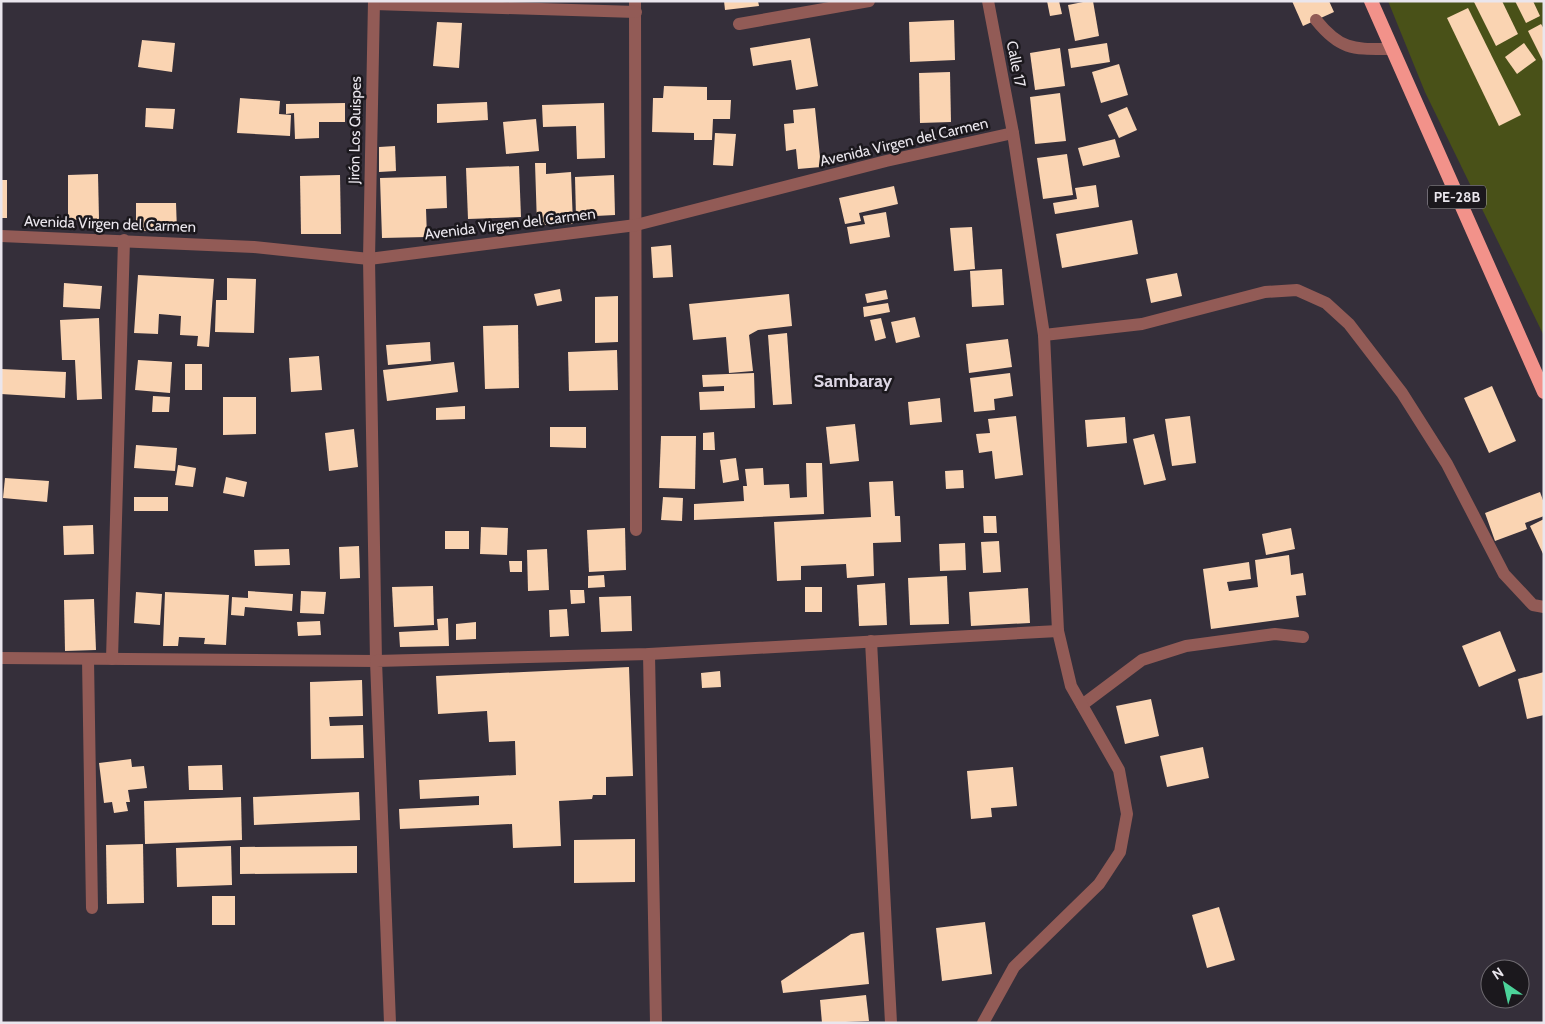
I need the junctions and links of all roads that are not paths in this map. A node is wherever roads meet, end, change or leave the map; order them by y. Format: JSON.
{"nodes":[{"id":1,"x":869,"y":1,"type":"edge"},
{"id":2,"x":988,"y":1,"type":"edge"},
{"id":3,"x":1370,"y":1,"type":"edge"},
{"id":4,"x":374,"y":3,"type":"edge"},
{"id":5,"x":636,"y":6,"type":"edge"},
{"id":6,"x":1316,"y":20,"type":"dead end"},
{"id":7,"x":739,"y":24,"type":"dead end"},
{"id":8,"x":1392,"y":49,"type":"junction"},
{"id":9,"x":1013,"y":134,"type":"junction"},
{"id":10,"x":636,"y":224,"type":"junction"},
{"id":11,"x":1,"y":236,"type":"edge"},
{"id":12,"x":124,"y":240,"type":"junction"},
{"id":13,"x":369,"y":259,"type":"junction"},
{"id":14,"x":1044,"y":335,"type":"junction"},
{"id":15,"x":1544,"y":392,"type":"edge"},
{"id":16,"x":636,"y":530,"type":"dead end"},
{"id":17,"x":1544,"y":606,"type":"edge"},
{"id":18,"x":1058,"y":631,"type":"junction"},
{"id":19,"x":1303,"y":637,"type":"dead end"},
{"id":20,"x":870,"y":641,"type":"junction"},
{"id":21,"x":649,"y":654,"type":"junction"},
{"id":22,"x":1,"y":658,"type":"edge"},
{"id":23,"x":88,"y":659,"type":"junction"},
{"id":24,"x":112,"y":659,"type":"junction"},
{"id":25,"x":376,"y":661,"type":"junction"},
{"id":26,"x":1082,"y":705,"type":"junction"},
{"id":27,"x":92,"y":908,"type":"dead end"},
{"id":28,"x":390,"y":1023,"type":"edge"},
{"id":29,"x":656,"y":1023,"type":"edge"},
{"id":30,"x":891,"y":1023,"type":"edge"},
{"id":31,"x":983,"y":1023,"type":"edge"}],
"edges":[{"from":1,"to":7,"type":"street"},
{"from":2,"to":9,"type":"street","name":"Calle 17"},
{"from":3,"to":8,"type":"highway","number":"PE-28B"},
{"from":4,"to":5,"type":"street"},
{"from":4,"to":13,"type":"street","name":"Jirón Los Quispes"},
{"from":5,"to":10,"type":"street"},
{"from":6,"to":8,"type":"street"},
{"from":8,"to":15,"type":"highway","number":"PE-28B"},
{"from":9,"to":10,"type":"street","name":"Avenida Virgen del Carmen"},
{"from":9,"to":14,"type":"street","name":"Calle 17"},
{"from":10,"to":13,"type":"street","name":"Avenida Virgen del Carmen"},
{"from":10,"to":16,"type":"street"},
{"from":11,"to":12,"type":"street","name":"Avenida Virgen del Carmen"},
{"from":12,"to":13,"type":"street","name":"Avenida Virgen del Carmen"},
{"from":12,"to":24,"type":"street"},
{"from":13,"to":25,"type":"street","name":"Jirón Los Quispes"},
{"from":14,"to":17,"type":"street"},
{"from":14,"to":18,"type":"street","name":"Calle 17"},
{"from":18,"to":20,"type":"street"},
{"from":18,"to":26,"type":"street","name":"Calle 17"},
{"from":19,"to":26,"type":"street"},
{"from":20,"to":21,"type":"street"},
{"from":20,"to":30,"type":"street"},
{"from":21,"to":25,"type":"street"},
{"from":21,"to":29,"type":"street"},
{"from":22,"to":23,"type":"street"},
{"from":23,"to":24,"type":"street"},
{"from":23,"to":27,"type":"street"},
{"from":24,"to":25,"type":"street"},
{"from":25,"to":28,"type":"street","name":"Jirón Los Quispes"},
{"from":26,"to":31,"type":"street","name":"Calle 17"}]}
